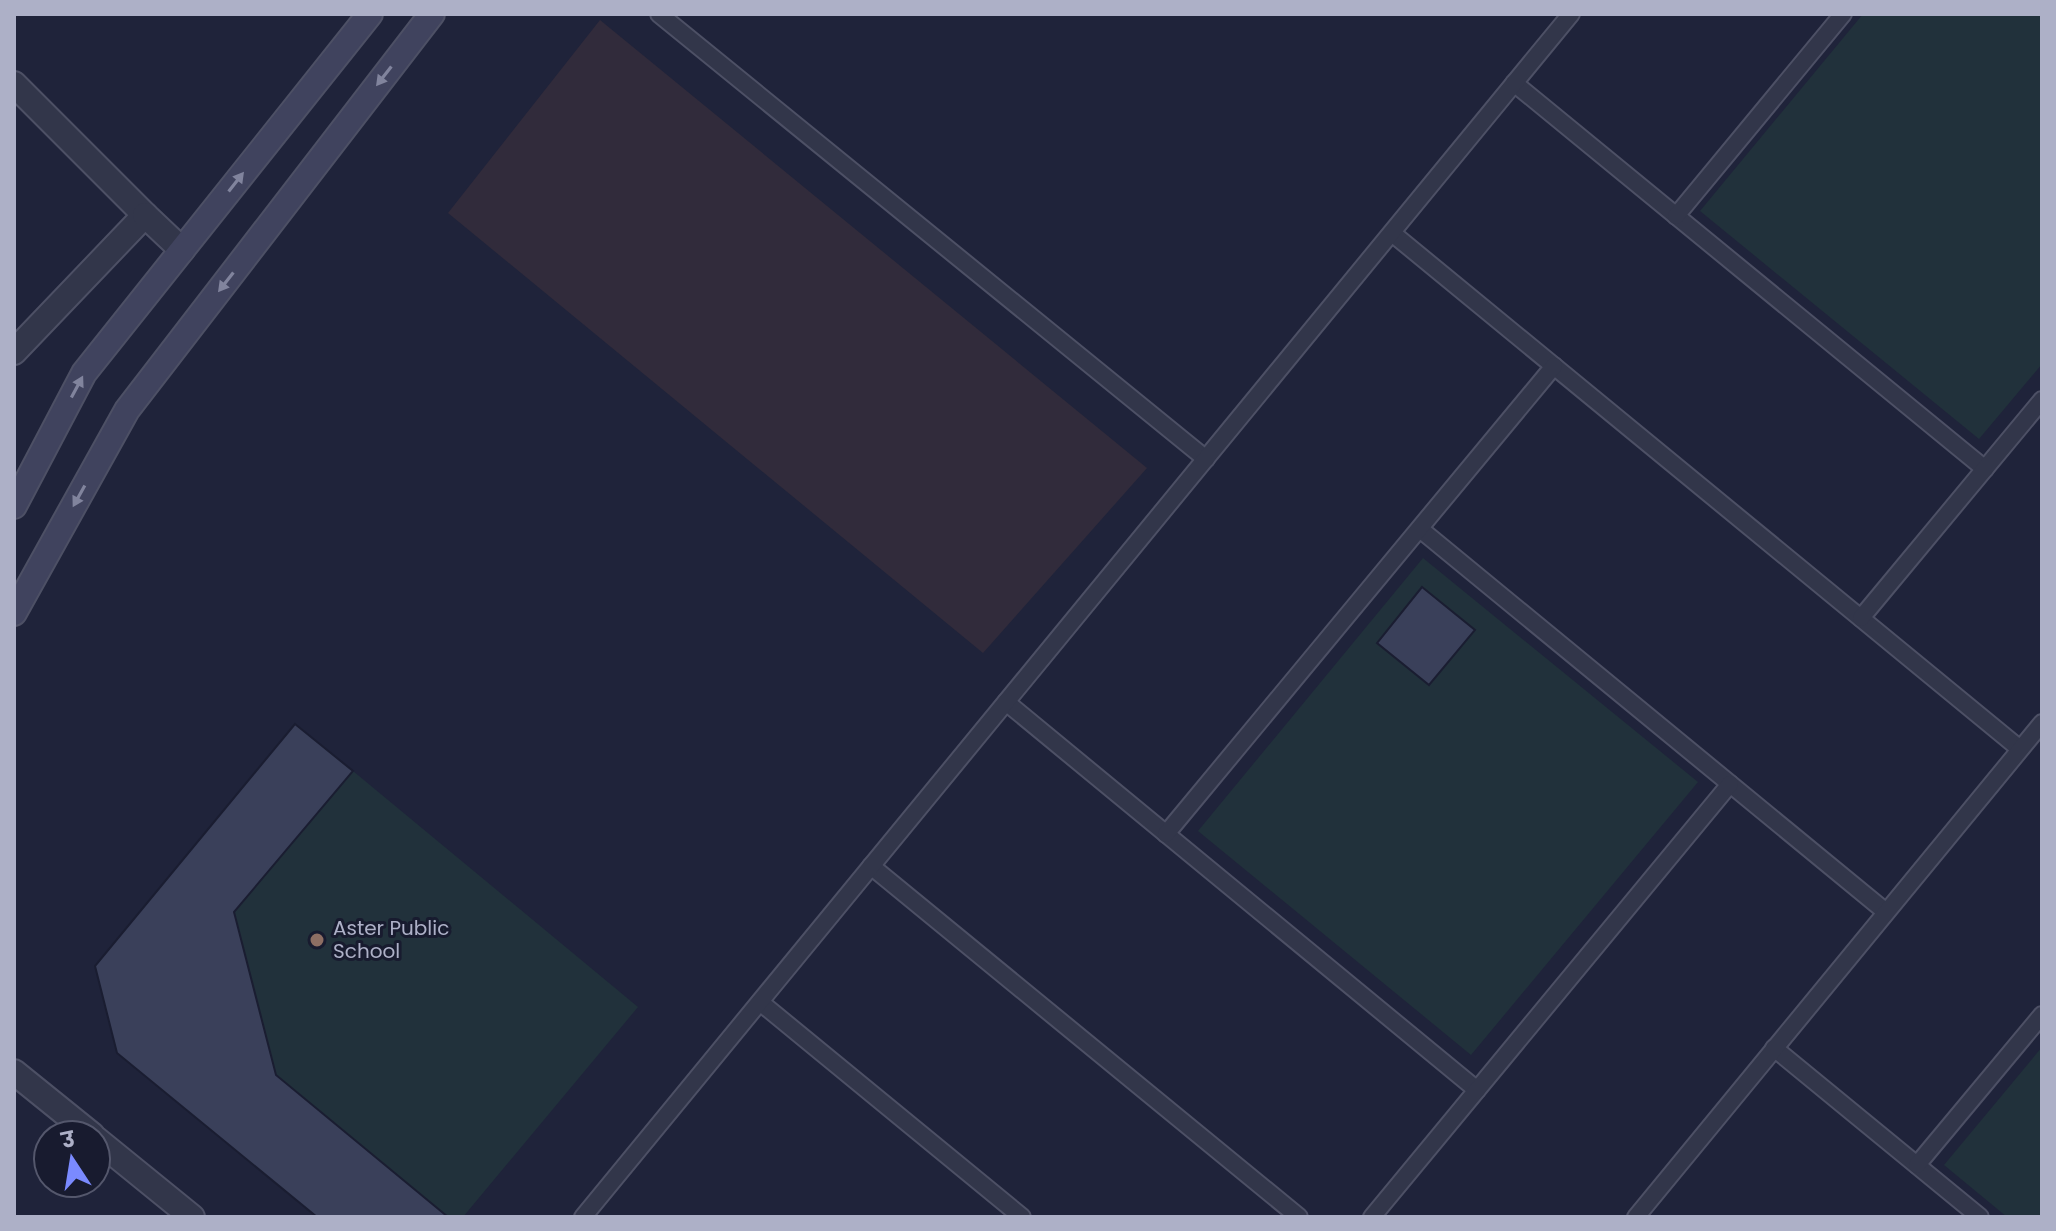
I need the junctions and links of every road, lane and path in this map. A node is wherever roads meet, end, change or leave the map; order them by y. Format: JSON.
{"nodes":[{"id":1,"x":370,"y":14,"type":"edge"},
{"id":2,"x":432,"y":14,"type":"edge"},
{"id":3,"x":659,"y":14,"type":"edge"},
{"id":4,"x":1571,"y":14,"type":"edge"},
{"id":5,"x":1843,"y":14,"type":"edge"},
{"id":6,"x":1514,"y":83,"type":"junction"},
{"id":7,"x":14,"y":84,"type":"edge"},
{"id":8,"x":145,"y":215,"type":"junction"},
{"id":9,"x":1676,"y":216,"type":"junction"},
{"id":10,"x":1392,"y":233,"type":"junction"},
{"id":11,"x":182,"y":250,"type":"junction"},
{"id":12,"x":14,"y":352,"type":"edge"},
{"id":13,"x":1554,"y":366,"type":"junction"},
{"id":14,"x":2042,"y":400,"type":"edge"},
{"id":15,"x":1206,"y":459,"type":"junction"},
{"id":16,"x":1985,"y":469,"type":"junction"},
{"id":17,"x":14,"y":506,"type":"edge"},
{"id":18,"x":1420,"y":529,"type":"junction"},
{"id":19,"x":14,"y":613,"type":"edge"},
{"id":20,"x":1861,"y":618,"type":"junction"},
{"id":21,"x":1006,"y":702,"type":"junction"},
{"id":22,"x":2042,"y":723,"type":"edge"},
{"id":23,"x":2020,"y":749,"type":"junction"},
{"id":24,"x":1730,"y":784,"type":"junction"},
{"id":25,"x":1166,"y":834,"type":"junction"},
{"id":26,"x":871,"y":866,"type":"junction"},
{"id":27,"x":1886,"y":912,"type":"junction"},
{"id":28,"x":760,"y":1002,"type":"junction"},
{"id":29,"x":2042,"y":1015,"type":"edge"},
{"id":30,"x":1774,"y":1048,"type":"junction"},
{"id":31,"x":14,"y":1072,"type":"edge"},
{"id":32,"x":1477,"y":1090,"type":"junction"},
{"id":33,"x":72,"y":1119,"type":"edge"},
{"id":34,"x":112,"y":1152,"type":"edge"},
{"id":35,"x":1917,"y":1165,"type":"junction"},
{"id":36,"x":1639,"y":1216,"type":"edge"},
{"id":37,"x":192,"y":1217,"type":"edge"},
{"id":38,"x":583,"y":1217,"type":"edge"},
{"id":39,"x":1022,"y":1217,"type":"edge"},
{"id":40,"x":1299,"y":1217,"type":"edge"},
{"id":41,"x":1372,"y":1217,"type":"edge"},
{"id":42,"x":1980,"y":1217,"type":"edge"}],
"edges":[{"from":11,"to":1,"type":"street","one_way":true},
{"from":2,"to":19,"type":"street","one_way":true},
{"from":3,"to":15,"type":"lane"},
{"from":4,"to":6,"type":"lane"},
{"from":5,"to":9,"type":"lane"},
{"from":6,"to":9,"type":"lane"},
{"from":6,"to":10,"type":"lane"},
{"from":7,"to":8,"type":"street"},
{"from":8,"to":11,"type":"street"},
{"from":8,"to":12,"type":"street"},
{"from":9,"to":16,"type":"lane"},
{"from":10,"to":13,"type":"lane"},
{"from":10,"to":15,"type":"lane"},
{"from":17,"to":11,"type":"street","one_way":true},
{"from":13,"to":18,"type":"lane"},
{"from":13,"to":20,"type":"lane"},
{"from":14,"to":16,"type":"lane"},
{"from":15,"to":21,"type":"lane"},
{"from":16,"to":20,"type":"lane"},
{"from":18,"to":24,"type":"lane"},
{"from":18,"to":25,"type":"lane"},
{"from":20,"to":23,"type":"lane"},
{"from":21,"to":25,"type":"lane"},
{"from":21,"to":26,"type":"lane"},
{"from":22,"to":23,"type":"lane"},
{"from":23,"to":27,"type":"lane"},
{"from":24,"to":27,"type":"lane"},
{"from":24,"to":32,"type":"lane"},
{"from":25,"to":32,"type":"lane"},
{"from":26,"to":28,"type":"lane"},
{"from":26,"to":40,"type":"lane"},
{"from":27,"to":30,"type":"lane"},
{"from":28,"to":38,"type":"lane"},
{"from":28,"to":39,"type":"lane"},
{"from":29,"to":35,"type":"lane"},
{"from":30,"to":35,"type":"lane"},
{"from":30,"to":36,"type":"lane"},
{"from":31,"to":33,"type":"street"},
{"from":32,"to":41,"type":"lane"},
{"from":34,"to":37,"type":"street"},
{"from":35,"to":42,"type":"lane"}]}
